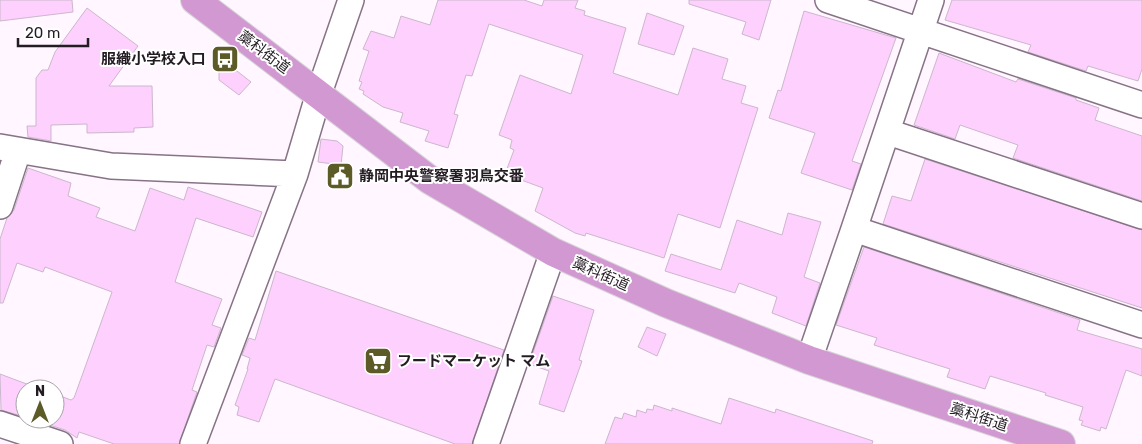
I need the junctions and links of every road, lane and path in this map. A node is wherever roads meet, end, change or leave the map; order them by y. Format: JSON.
{"nodes":[{"id":1,"x":195,"y":0,"type":"edge"},
{"id":2,"x":351,"y":0,"type":"edge"},
{"id":3,"x":828,"y":0,"type":"edge"},
{"id":4,"x":931,"y":0,"type":"edge"},
{"id":5,"x":921,"y":30,"type":"junction"},
{"id":6,"x":319,"y":93,"type":"junction"},
{"id":7,"x":1142,"y":104,"type":"edge"},
{"id":8,"x":888,"y":132,"type":"junction"},
{"id":9,"x":9,"y":149,"type":"edge"},
{"id":10,"x":295,"y":174,"type":"junction"},
{"id":11,"x":0,"y":206,"type":"edge"},
{"id":12,"x":1142,"y":216,"type":"edge"},
{"id":13,"x":854,"y":229,"type":"junction"},
{"id":14,"x":553,"y":252,"type":"junction"},
{"id":15,"x":1142,"y":325,"type":"edge"},
{"id":16,"x":809,"y":360,"type":"junction"},
{"id":17,"x":0,"y":424,"type":"edge"},
{"id":18,"x":60,"y":444,"type":"edge"},
{"id":19,"x":193,"y":444,"type":"edge"},
{"id":20,"x":486,"y":444,"type":"edge"},
{"id":21,"x":1061,"y":444,"type":"edge"}],
"edges":[{"from":1,"to":6,"type":"highway","name":"藁科街道"},
{"from":2,"to":6,"type":"street"},
{"from":3,"to":5,"type":"street"},
{"from":4,"to":5,"type":"street"},
{"from":5,"to":7,"type":"street"},
{"from":5,"to":8,"type":"street"},
{"from":6,"to":10,"type":"street"},
{"from":6,"to":14,"type":"highway","name":"藁科街道"},
{"from":8,"to":12,"type":"street"},
{"from":8,"to":13,"type":"street"},
{"from":9,"to":10,"type":"street"},
{"from":9,"to":11,"type":"street"},
{"from":10,"to":19,"type":"street"},
{"from":13,"to":15,"type":"street"},
{"from":13,"to":16,"type":"street"},
{"from":14,"to":16,"type":"highway","name":"藁科街道"},
{"from":14,"to":20,"type":"street"},
{"from":16,"to":21,"type":"highway","name":"藁科街道"},
{"from":17,"to":18,"type":"street"}]}
